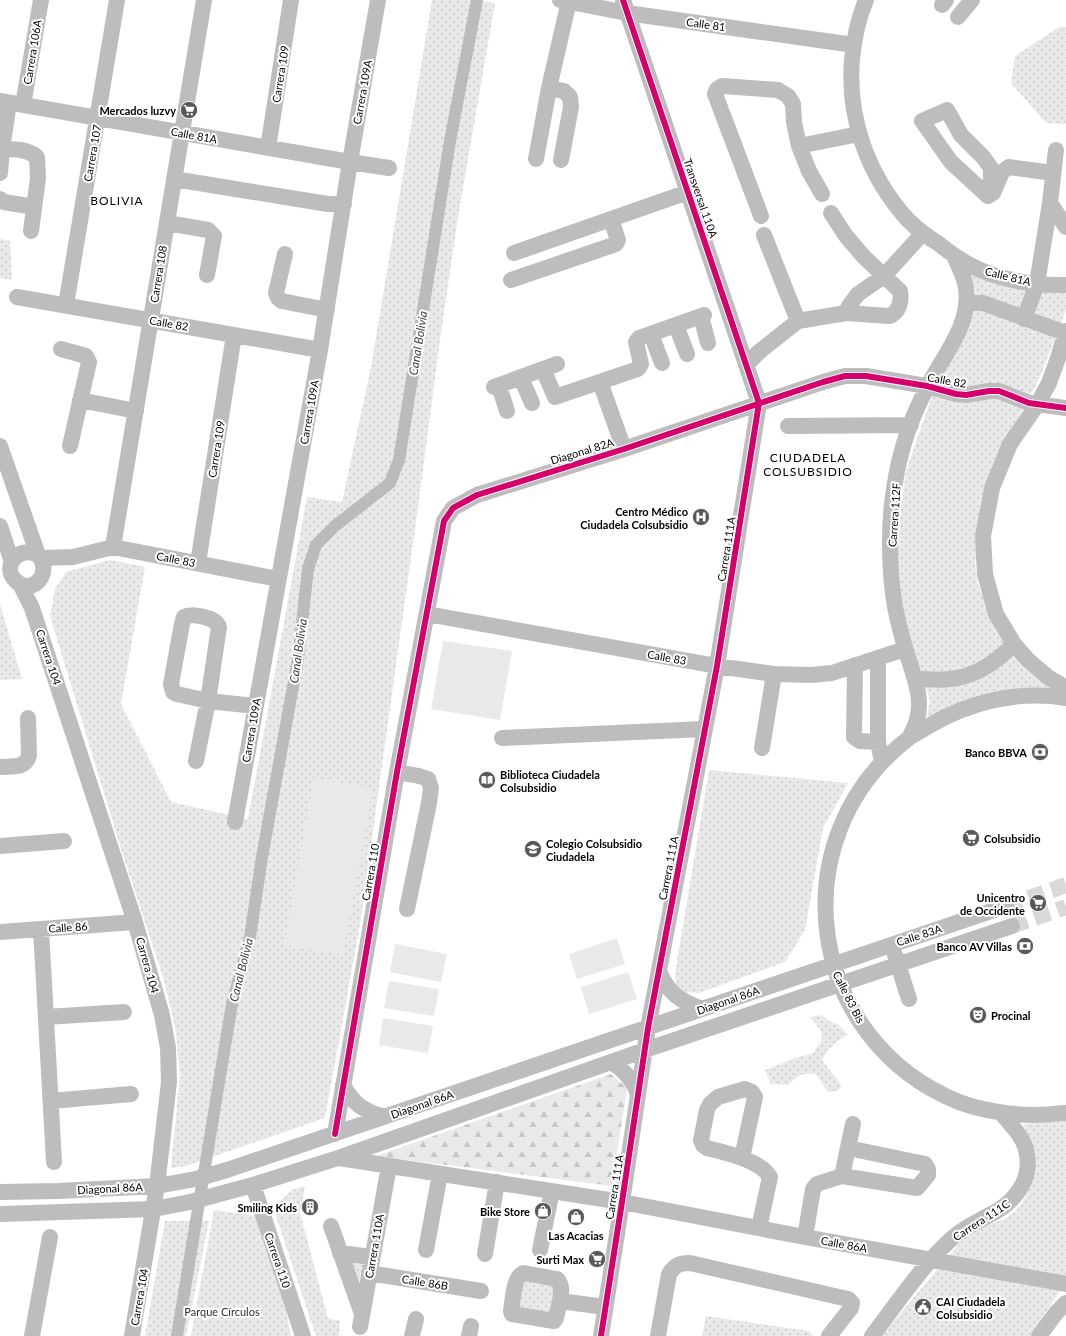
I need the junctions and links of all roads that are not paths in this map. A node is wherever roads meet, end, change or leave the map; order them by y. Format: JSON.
{"nodes":[{"id":1,"x":41,"y":0,"type":"edge"},
{"id":2,"x":117,"y":0,"type":"edge"},
{"id":3,"x":204,"y":0,"type":"edge"},
{"id":4,"x":291,"y":0,"type":"edge"},
{"id":5,"x":378,"y":0,"type":"edge"},
{"id":6,"x":866,"y":0,"type":"edge"},
{"id":7,"x":972,"y":0,"type":"edge"},
{"id":8,"x":564,"y":1,"type":"edge"},
{"id":9,"x":625,"y":6,"type":"edge"},
{"id":10,"x":958,"y":17,"type":"dead end"},
{"id":11,"x":854,"y":45,"type":"junction"},
{"id":12,"x":549,"y":88,"type":"junction"},
{"id":13,"x":11,"y":103,"type":"edge"},
{"id":14,"x":98,"y":118,"type":"junction"},
{"id":15,"x":182,"y":133,"type":"junction"},
{"id":16,"x":859,"y":134,"type":"junction"},
{"id":17,"x":799,"y":146,"type":"junction"},
{"id":18,"x":268,"y":148,"type":"junction"},
{"id":19,"x":2,"y":149,"type":"junction"},
{"id":20,"x":1056,"y":150,"type":"dead end"},
{"id":21,"x":536,"y":159,"type":"dead end"},
{"id":22,"x":561,"y":160,"type":"dead end"},
{"id":23,"x":350,"y":162,"type":"junction"},
{"id":24,"x":389,"y":168,"type":"dead end"},
{"id":25,"x":1053,"y":172,"type":"junction"},
{"id":26,"x":0,"y":173,"type":"edge"},
{"id":27,"x":174,"y":179,"type":"junction"},
{"id":28,"x":688,"y":192,"type":"junction"},
{"id":29,"x":822,"y":194,"type":"dead end"},
{"id":30,"x":988,"y":196,"type":"junction"},
{"id":31,"x":0,"y":199,"type":"edge"},
{"id":32,"x":1050,"y":203,"type":"junction"},
{"id":33,"x":344,"y":204,"type":"junction"},
{"id":34,"x":34,"y":207,"type":"junction"},
{"id":35,"x":831,"y":213,"type":"dead end"},
{"id":36,"x":762,"y":216,"type":"dead end"},
{"id":37,"x":611,"y":219,"type":"junction"},
{"id":38,"x":167,"y":223,"type":"junction"},
{"id":39,"x":1066,"y":227,"type":"edge"},
{"id":40,"x":31,"y":231,"type":"dead end"},
{"id":41,"x":923,"y":233,"type":"junction"},
{"id":42,"x":764,"y":235,"type":"dead end"},
{"id":43,"x":514,"y":253,"type":"dead end"},
{"id":44,"x":285,"y":254,"type":"dead end"},
{"id":45,"x":954,"y":255,"type":"junction"},
{"id":46,"x":207,"y":276,"type":"dead end"},
{"id":47,"x":884,"y":276,"type":"junction"},
{"id":48,"x":511,"y":280,"type":"dead end"},
{"id":49,"x":1037,"y":284,"type":"junction"},
{"id":50,"x":1066,"y":285,"type":"edge"},
{"id":51,"x":17,"y":297,"type":"dead end"},
{"id":52,"x":66,"y":305,"type":"junction"},
{"id":53,"x":966,"y":306,"type":"junction"},
{"id":54,"x":327,"y":310,"type":"junction"},
{"id":55,"x":846,"y":313,"type":"junction"},
{"id":56,"x":1024,"y":319,"type":"junction"},
{"id":57,"x":151,"y":320,"type":"junction"},
{"id":58,"x":798,"y":320,"type":"junction"},
{"id":59,"x":676,"y":325,"type":"junction"},
{"id":60,"x":1066,"y":332,"type":"edge"},
{"id":61,"x":651,"y":334,"type":"junction"},
{"id":62,"x":234,"y":335,"type":"junction"},
{"id":63,"x":708,"y":343,"type":"dead end"},
{"id":64,"x":61,"y":349,"type":"dead end"},
{"id":65,"x":320,"y":350,"type":"junction"},
{"id":66,"x":686,"y":354,"type":"dead end"},
{"id":67,"x":662,"y":363,"type":"dead end"},
{"id":68,"x":746,"y":365,"type":"junction"},
{"id":69,"x":522,"y":378,"type":"junction"},
{"id":70,"x":600,"y":382,"type":"junction"},
{"id":71,"x":823,"y":382,"type":"joint"},
{"id":72,"x":927,"y":386,"type":"junction"},
{"id":73,"x":80,"y":400,"type":"junction"},
{"id":74,"x":532,"y":403,"type":"dead end"},
{"id":75,"x":759,"y":404,"type":"junction"},
{"id":76,"x":1037,"y":405,"type":"junction"},
{"id":77,"x":1066,"y":408,"type":"edge"},
{"id":78,"x":136,"y":410,"type":"junction"},
{"id":79,"x":507,"y":411,"type":"dead end"},
{"id":80,"x":911,"y":425,"type":"junction"},
{"id":81,"x":788,"y":426,"type":"dead end"},
{"id":82,"x":0,"y":446,"type":"edge"},
{"id":83,"x":70,"y":446,"type":"dead end"},
{"id":84,"x":624,"y":449,"type":"junction"},
{"id":85,"x":0,"y":526,"type":"edge"},
{"id":86,"x":113,"y":548,"type":"junction"},
{"id":87,"x":39,"y":557,"type":"junction"},
{"id":88,"x":73,"y":557,"type":"junction"},
{"id":89,"x":198,"y":563,"type":"junction"},
{"id":90,"x":16,"y":576,"type":"edge"},
{"id":91,"x":278,"y":579,"type":"junction"},
{"id":92,"x":427,"y":614,"type":"junction"},
{"id":93,"x":1014,"y":644,"type":"junction"},
{"id":94,"x":906,"y":650,"type":"junction"},
{"id":95,"x":878,"y":658,"type":"junction"},
{"id":96,"x":855,"y":665,"type":"junction"},
{"id":97,"x":717,"y":666,"type":"junction"},
{"id":98,"x":774,"y":674,"type":"junction"},
{"id":99,"x":915,"y":678,"type":"junction"},
{"id":100,"x":1066,"y":688,"type":"edge"},
{"id":101,"x":1066,"y":698,"type":"edge"},
{"id":102,"x":208,"y":701,"type":"junction"},
{"id":103,"x":256,"y":706,"type":"junction"},
{"id":104,"x":28,"y":718,"type":"dead end"},
{"id":105,"x":704,"y":729,"type":"junction"},
{"id":106,"x":502,"y":738,"type":"dead end"},
{"id":107,"x":909,"y":738,"type":"junction"},
{"id":108,"x":878,"y":742,"type":"junction"},
{"id":109,"x":762,"y":748,"type":"dead end"},
{"id":110,"x":196,"y":761,"type":"dead end"},
{"id":111,"x":882,"y":762,"type":"junction"},
{"id":112,"x":0,"y":767,"type":"edge"},
{"id":113,"x":398,"y":772,"type":"junction"},
{"id":114,"x":235,"y":822,"type":"dead end"},
{"id":115,"x":64,"y":841,"type":"dead end"},
{"id":116,"x":0,"y":846,"type":"edge"},
{"id":117,"x":407,"y":909,"type":"dead end"},
{"id":118,"x":135,"y":922,"type":"junction"},
{"id":119,"x":41,"y":929,"type":"junction"},
{"id":120,"x":0,"y":932,"type":"edge"},
{"id":121,"x":892,"y":944,"type":"junction"},
{"id":122,"x":898,"y":964,"type":"junction"},
{"id":123,"x":833,"y":965,"type":"junction"},
{"id":124,"x":659,"y":971,"type":"junction"},
{"id":125,"x":840,"y":985,"type":"junction"},
{"id":126,"x":909,"y":999,"type":"dead end"},
{"id":127,"x":702,"y":1009,"type":"junction"},
{"id":128,"x":124,"y":1012,"type":"dead end"},
{"id":129,"x":46,"y":1017,"type":"junction"},
{"id":130,"x":648,"y":1028,"type":"junction"},
{"id":131,"x":645,"y":1050,"type":"junction"},
{"id":132,"x":611,"y":1062,"type":"junction"},
{"id":133,"x":344,"y":1085,"type":"junction"},
{"id":134,"x":131,"y":1094,"type":"dead end"},
{"id":135,"x":638,"y":1094,"type":"junction"},
{"id":136,"x":51,"y":1101,"type":"junction"},
{"id":137,"x":1001,"y":1113,"type":"junction"},
{"id":138,"x":1066,"y":1113,"type":"edge"},
{"id":139,"x":384,"y":1117,"type":"junction"},
{"id":140,"x":853,"y":1124,"type":"dead end"},
{"id":141,"x":335,"y":1134,"type":"junction"},
{"id":142,"x":848,"y":1148,"type":"junction"},
{"id":143,"x":338,"y":1158,"type":"junction"},
{"id":144,"x":742,"y":1158,"type":"dead end"},
{"id":145,"x":54,"y":1162,"type":"dead end"},
{"id":146,"x":389,"y":1166,"type":"junction"},
{"id":147,"x":440,"y":1174,"type":"junction"},
{"id":148,"x":842,"y":1176,"type":"junction"},
{"id":149,"x":497,"y":1182,"type":"junction"},
{"id":150,"x":253,"y":1185,"type":"junction"},
{"id":151,"x":157,"y":1186,"type":"junction"},
{"id":152,"x":552,"y":1191,"type":"junction"},
{"id":153,"x":0,"y":1192,"type":"edge"},
{"id":154,"x":622,"y":1202,"type":"junction"},
{"id":155,"x":154,"y":1209,"type":"junction"},
{"id":156,"x":0,"y":1214,"type":"edge"},
{"id":157,"x":331,"y":1226,"type":"dead end"},
{"id":158,"x":759,"y":1228,"type":"junction"},
{"id":159,"x":805,"y":1236,"type":"junction"},
{"id":160,"x":50,"y":1237,"type":"dead end"},
{"id":161,"x":426,"y":1250,"type":"dead end"},
{"id":162,"x":540,"y":1250,"type":"dead end"},
{"id":163,"x":340,"y":1253,"type":"junction"},
{"id":164,"x":485,"y":1254,"type":"dead end"},
{"id":165,"x":931,"y":1260,"type":"junction"},
{"id":166,"x":370,"y":1265,"type":"junction"},
{"id":167,"x":1066,"y":1284,"type":"edge"},
{"id":168,"x":481,"y":1291,"type":"dead end"},
{"id":169,"x":560,"y":1301,"type":"dead end"},
{"id":170,"x":1066,"y":1303,"type":"edge"},
{"id":171,"x":605,"y":1307,"type":"junction"},
{"id":172,"x":416,"y":1319,"type":"dead end"},
{"id":173,"x":32,"y":1336,"type":"edge"},
{"id":174,"x":132,"y":1336,"type":"edge"},
{"id":175,"x":303,"y":1336,"type":"edge"},
{"id":176,"x":412,"y":1336,"type":"edge"},
{"id":177,"x":600,"y":1336,"type":"edge"},
{"id":178,"x":658,"y":1336,"type":"edge"},
{"id":179,"x":829,"y":1336,"type":"edge"},
{"id":180,"x":872,"y":1336,"type":"edge"},
{"id":181,"x":1039,"y":1336,"type":"edge"}],
"edges":[{"from":1,"to":13,"type":"street","name":"Carrera 106A"},
{"from":2,"to":14,"type":"street","name":"Carrera 107"},
{"from":3,"to":15,"type":"street","name":"Carrera 108"},
{"from":4,"to":18,"type":"street","name":"Carrera 109"},
{"from":5,"to":23,"type":"street","name":"Carrera 109A"},
{"from":6,"to":11,"type":"street"},
{"from":7,"to":10,"type":"street"},
{"from":8,"to":9,"type":"street","name":"Calle 81"},
{"from":8,"to":12,"type":"street"},
{"from":9,"to":11,"type":"street","name":"Calle 81"},
{"from":9,"to":28,"type":"street","name":"Transversal 110A"},
{"from":11,"to":16,"type":"street"},
{"from":12,"to":21,"type":"street"},
{"from":12,"to":22,"type":"street"},
{"from":13,"to":14,"type":"street","name":"Calle 81A"},
{"from":13,"to":19,"type":"street","name":"Carrera 106A"},
{"from":14,"to":15,"type":"street","name":"Calle 81A"},
{"from":14,"to":52,"type":"street","name":"Carrera 107"},
{"from":15,"to":18,"type":"street","name":"Calle 81A"},
{"from":15,"to":27,"type":"street","name":"Carrera 108"},
{"from":16,"to":17,"type":"street"},
{"from":16,"to":41,"type":"street"},
{"from":17,"to":29,"type":"street"},
{"from":17,"to":36,"type":"street"},
{"from":18,"to":23,"type":"street","name":"Calle 81A"},
{"from":19,"to":26,"type":"street","name":"Carrera 106A"},
{"from":19,"to":34,"type":"street"},
{"from":20,"to":25,"type":"street"},
{"from":23,"to":24,"type":"street","name":"Calle 81A"},
{"from":23,"to":33,"type":"street","name":"Carrera 109A"},
{"from":25,"to":30,"type":"street"},
{"from":25,"to":32,"type":"street"},
{"from":27,"to":33,"type":"street"},
{"from":27,"to":38,"type":"street","name":"Carrera 108"},
{"from":28,"to":37,"type":"street"},
{"from":28,"to":68,"type":"street","name":"Transversal 110A"},
{"from":30,"to":30,"type":"street"},
{"from":31,"to":34,"type":"street"},
{"from":32,"to":39,"type":"street"},
{"from":32,"to":49,"type":"street"},
{"from":33,"to":54,"type":"street","name":"Carrera 109A"},
{"from":34,"to":40,"type":"street"},
{"from":35,"to":47,"type":"street"},
{"from":37,"to":43,"type":"street"},
{"from":37,"to":48,"type":"street"},
{"from":38,"to":46,"type":"street"},
{"from":38,"to":57,"type":"street","name":"Carrera 108"},
{"from":41,"to":45,"type":"street"},
{"from":41,"to":47,"type":"street"},
{"from":42,"to":58,"type":"street"},
{"from":44,"to":54,"type":"street"},
{"from":45,"to":49,"type":"street","name":"Calle 81A"},
{"from":45,"to":53,"type":"street","name":"Carrera 112F"},
{"from":47,"to":55,"type":"street"},
{"from":47,"to":55,"type":"street"},
{"from":49,"to":50,"type":"street","name":"Calle 81A"},
{"from":49,"to":56,"type":"street"},
{"from":51,"to":52,"type":"street","name":"Calle 82"},
{"from":52,"to":57,"type":"street","name":"Calle 82"},
{"from":53,"to":56,"type":"street"},
{"from":53,"to":72,"type":"street","name":"Carrera 112F"},
{"from":54,"to":65,"type":"street","name":"Carrera 109A"},
{"from":55,"to":58,"type":"street"},
{"from":56,"to":60,"type":"street"},
{"from":57,"to":62,"type":"street","name":"Calle 82"},
{"from":57,"to":78,"type":"street","name":"Carrera 108"},
{"from":58,"to":68,"type":"street"},
{"from":59,"to":61,"type":"street"},
{"from":59,"to":63,"type":"street"},
{"from":59,"to":66,"type":"street"},
{"from":60,"to":76,"type":"street"},
{"from":61,"to":67,"type":"street"},
{"from":61,"to":70,"type":"street"},
{"from":62,"to":65,"type":"street","name":"Calle 82"},
{"from":62,"to":89,"type":"street","name":"Carrera 109"},
{"from":64,"to":73,"type":"street"},
{"from":65,"to":91,"type":"street","name":"Carrera 109A"},
{"from":68,"to":75,"type":"street","name":"Transversal 110A"},
{"from":69,"to":70,"type":"street"},
{"from":69,"to":74,"type":"street"},
{"from":69,"to":79,"type":"street"},
{"from":70,"to":84,"type":"street"},
{"from":71,"to":72,"type":"street","name":"Calle 82"},
{"from":71,"to":75,"type":"street","name":"Diagonal 82A"},
{"from":72,"to":76,"type":"street","name":"Calle 82"},
{"from":72,"to":80,"type":"street","name":"Carrera 112F"},
{"from":73,"to":78,"type":"street"},
{"from":73,"to":83,"type":"street"},
{"from":75,"to":84,"type":"street","name":"Diagonal 82A"},
{"from":75,"to":97,"type":"street","name":"Carrera 111A"},
{"from":76,"to":77,"type":"street","name":"Calle 82"},
{"from":76,"to":93,"type":"street"},
{"from":78,"to":86,"type":"street","name":"Carrera 108"},
{"from":80,"to":81,"type":"street"},
{"from":80,"to":94,"type":"street","name":"Carrera 112F"},
{"from":82,"to":87,"type":"street"},
{"from":84,"to":92,"type":"street","name":"Diagonal 82A"},
{"from":85,"to":90,"type":"street","name":"Carrera 104"},
{"from":86,"to":88,"type":"street","name":"Calle 83"},
{"from":86,"to":89,"type":"street","name":"Calle 83"},
{"from":87,"to":88,"type":"street","name":"Calle 83"},
{"from":87,"to":90,"type":"street"},
{"from":87,"to":90,"type":"street","name":"Calle 83"},
{"from":88,"to":90,"type":"street","name":"Calle 83"},
{"from":89,"to":91,"type":"street","name":"Calle 83"},
{"from":90,"to":118,"type":"street","name":"Carrera 104"},
{"from":91,"to":103,"type":"street","name":"Carrera 109A"},
{"from":92,"to":97,"type":"street","name":"Calle 83"},
{"from":92,"to":113,"type":"street","name":"Carrera 110"},
{"from":93,"to":99,"type":"street"},
{"from":93,"to":100,"type":"street"},
{"from":94,"to":95,"type":"street","name":"Calle 83"},
{"from":94,"to":99,"type":"street","name":"Carrera 112F"},
{"from":95,"to":96,"type":"street","name":"Calle 83"},
{"from":95,"to":108,"type":"street"},
{"from":96,"to":98,"type":"street","name":"Calle 83"},
{"from":96,"to":108,"type":"street"},
{"from":97,"to":98,"type":"street","name":"Calle 83"},
{"from":97,"to":105,"type":"street","name":"Carrera 111A"},
{"from":98,"to":109,"type":"street"},
{"from":99,"to":107,"type":"street","name":"Carrera 112F"},
{"from":101,"to":107,"type":"street","name":"Calle 83 Bis"},
{"from":102,"to":102,"type":"street"},
{"from":102,"to":103,"type":"street"},
{"from":102,"to":110,"type":"street"},
{"from":103,"to":114,"type":"street","name":"Carrera 109A"},
{"from":104,"to":112,"type":"street"},
{"from":105,"to":106,"type":"street"},
{"from":105,"to":124,"type":"street","name":"Carrera 111A"},
{"from":107,"to":111,"type":"street","name":"Calle 83 Bis"},
{"from":108,"to":111,"type":"street"},
{"from":111,"to":123,"type":"street","name":"Calle 83 Bis"},
{"from":113,"to":117,"type":"street"},
{"from":113,"to":133,"type":"street","name":"Carrera 110"},
{"from":115,"to":116,"type":"street"},
{"from":118,"to":119,"type":"street","name":"Calle 86"},
{"from":118,"to":151,"type":"street","name":"Carrera 104"},
{"from":119,"to":120,"type":"street","name":"Calle 86"},
{"from":119,"to":129,"type":"street"},
{"from":121,"to":122,"type":"street"},
{"from":121,"to":122,"type":"street","name":"Calle 83A"},
{"from":121,"to":123,"type":"street","name":"Calle 83A"},
{"from":122,"to":125,"type":"street","name":"Calle 83A"},
{"from":122,"to":126,"type":"street"},
{"from":123,"to":125,"type":"street","name":"Calle 83 Bis"},
{"from":123,"to":127,"type":"street","name":"Diagonal 86A"},
{"from":124,"to":127,"type":"street"},
{"from":124,"to":130,"type":"street","name":"Carrera 111A"},
{"from":125,"to":131,"type":"street","name":"Diagonal 86A"},
{"from":125,"to":137,"type":"street","name":"Calle 83 Bis"},
{"from":127,"to":130,"type":"street","name":"Diagonal 86A"},
{"from":128,"to":129,"type":"street"},
{"from":129,"to":136,"type":"street"},
{"from":130,"to":131,"type":"street","name":"Carrera 111A"},
{"from":130,"to":139,"type":"street","name":"Diagonal 86A"},
{"from":131,"to":132,"type":"street","name":"Diagonal 86A"},
{"from":131,"to":135,"type":"street","name":"Carrera 111A"},
{"from":132,"to":135,"type":"street"},
{"from":132,"to":143,"type":"street","name":"Diagonal 86A"},
{"from":133,"to":139,"type":"street"},
{"from":133,"to":141,"type":"street","name":"Carrera 110"},
{"from":134,"to":136,"type":"street"},
{"from":135,"to":154,"type":"street","name":"Carrera 111A"},
{"from":136,"to":145,"type":"street"},
{"from":137,"to":138,"type":"street","name":"Calle 83 Bis"},
{"from":137,"to":165,"type":"street","name":"Carrera 111C"},
{"from":139,"to":141,"type":"street","name":"Diagonal 86A"},
{"from":140,"to":142,"type":"street"},
{"from":141,"to":151,"type":"street","name":"Diagonal 86A"},
{"from":142,"to":148,"type":"street"},
{"from":142,"to":148,"type":"street"},
{"from":143,"to":146,"type":"street","name":"Diagonal 86A"},
{"from":143,"to":150,"type":"street","name":"Diagonal 86A"},
{"from":144,"to":158,"type":"street"},
{"from":146,"to":147,"type":"street","name":"Diagonal 86A"},
{"from":146,"to":166,"type":"street","name":"Carrera 110A"},
{"from":147,"to":149,"type":"street","name":"Diagonal 86A"},
{"from":147,"to":161,"type":"street"},
{"from":148,"to":159,"type":"street"},
{"from":149,"to":152,"type":"street","name":"Diagonal 86A"},
{"from":149,"to":164,"type":"street"},
{"from":150,"to":155,"type":"street","name":"Diagonal 86A"},
{"from":150,"to":175,"type":"street","name":"Carrera 110"},
{"from":151,"to":153,"type":"street","name":"Diagonal 86A"},
{"from":151,"to":155,"type":"street","name":"Carrera 104"},
{"from":152,"to":154,"type":"street","name":"Diagonal 86A"},
{"from":152,"to":162,"type":"street"},
{"from":154,"to":158,"type":"street","name":"Calle 86A"},
{"from":154,"to":171,"type":"street","name":"Carrera 111A"},
{"from":155,"to":156,"type":"street","name":"Diagonal 86A"},
{"from":155,"to":174,"type":"street","name":"Carrera 104"},
{"from":157,"to":163,"type":"street"},
{"from":158,"to":159,"type":"street","name":"Calle 86A"},
{"from":159,"to":165,"type":"street","name":"Calle 86A"},
{"from":160,"to":173,"type":"street"},
{"from":163,"to":166,"type":"street"},
{"from":163,"to":166,"type":"street","name":"Carrera 110A"},
{"from":165,"to":167,"type":"street","name":"Calle 86A"},
{"from":165,"to":180,"type":"street","name":"Carrera 111C"},
{"from":166,"to":168,"type":"street","name":"Calle 86B"},
{"from":169,"to":171,"type":"street"},
{"from":170,"to":181,"type":"street"},
{"from":171,"to":177,"type":"street","name":"Carrera 111A"},
{"from":172,"to":176,"type":"street"},
{"from":178,"to":179,"type":"street"}]}
